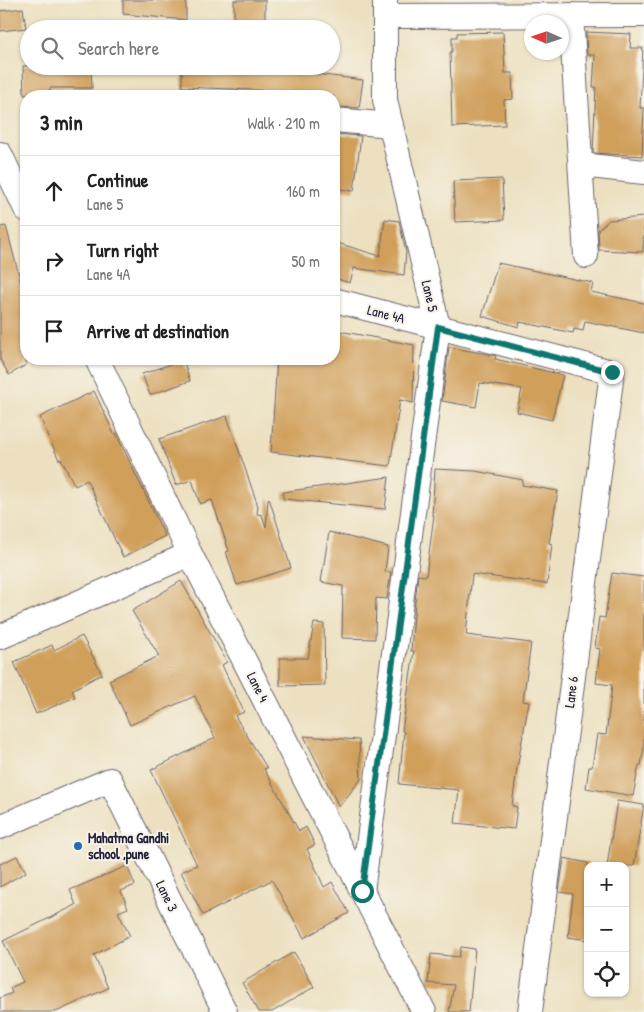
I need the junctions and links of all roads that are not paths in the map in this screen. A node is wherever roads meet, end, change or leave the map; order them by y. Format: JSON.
{"nodes":[{"id":1,"x":385,"y":8,"type":"edge"},
{"id":2,"x":571,"y":15,"type":"junction"},
{"id":3,"x":644,"y":15,"type":"edge"},
{"id":4,"x":340,"y":121,"type":"edge"},
{"id":5,"x":391,"y":125,"type":"junction"},
{"id":6,"x":0,"y":154,"type":"edge"},
{"id":7,"x":581,"y":165,"type":"junction"},
{"id":8,"x":644,"y":172,"type":"edge"},
{"id":9,"x":20,"y":196,"type":"edge"},
{"id":10,"x":586,"y":256,"type":"dead end"},
{"id":11,"x":340,"y":302,"type":"edge"},
{"id":12,"x":438,"y":327,"type":"junction"},
{"id":13,"x":100,"y":365,"type":"edge"},
{"id":14,"x":612,"y":372,"type":"joint"},
{"id":15,"x":190,"y":554,"type":"junction"},
{"id":16,"x":0,"y":637,"type":"edge"},
{"id":17,"x":0,"y":827,"type":"edge"},
{"id":18,"x":362,"y":891,"type":"junction"},
{"id":19,"x":224,"y":1012,"type":"edge"},
{"id":20,"x":424,"y":1012,"type":"edge"},
{"id":21,"x":530,"y":1012,"type":"edge"}],
"edges":[{"from":1,"to":2,"type":"street"},
{"from":1,"to":5,"type":"street","name":"Lane 5"},
{"from":2,"to":3,"type":"street"},
{"from":2,"to":7,"type":"street"},
{"from":4,"to":5,"type":"street"},
{"from":5,"to":12,"type":"street","name":"Lane 5"},
{"from":6,"to":9,"type":"street"},
{"from":7,"to":8,"type":"street"},
{"from":7,"to":10,"type":"street"},
{"from":11,"to":12,"type":"street","name":"Lane 4A"},
{"from":12,"to":14,"type":"street","name":"Lane 4A"},
{"from":12,"to":18,"type":"street","name":"Lane 5"},
{"from":13,"to":15,"type":"street","name":"Lane 4"},
{"from":14,"to":21,"type":"street","name":"Lane 6"},
{"from":15,"to":16,"type":"street"},
{"from":15,"to":18,"type":"street","name":"Lane 4"},
{"from":17,"to":19,"type":"street","name":"Lane 3"},
{"from":18,"to":20,"type":"street","name":"Lane 4"}]}
